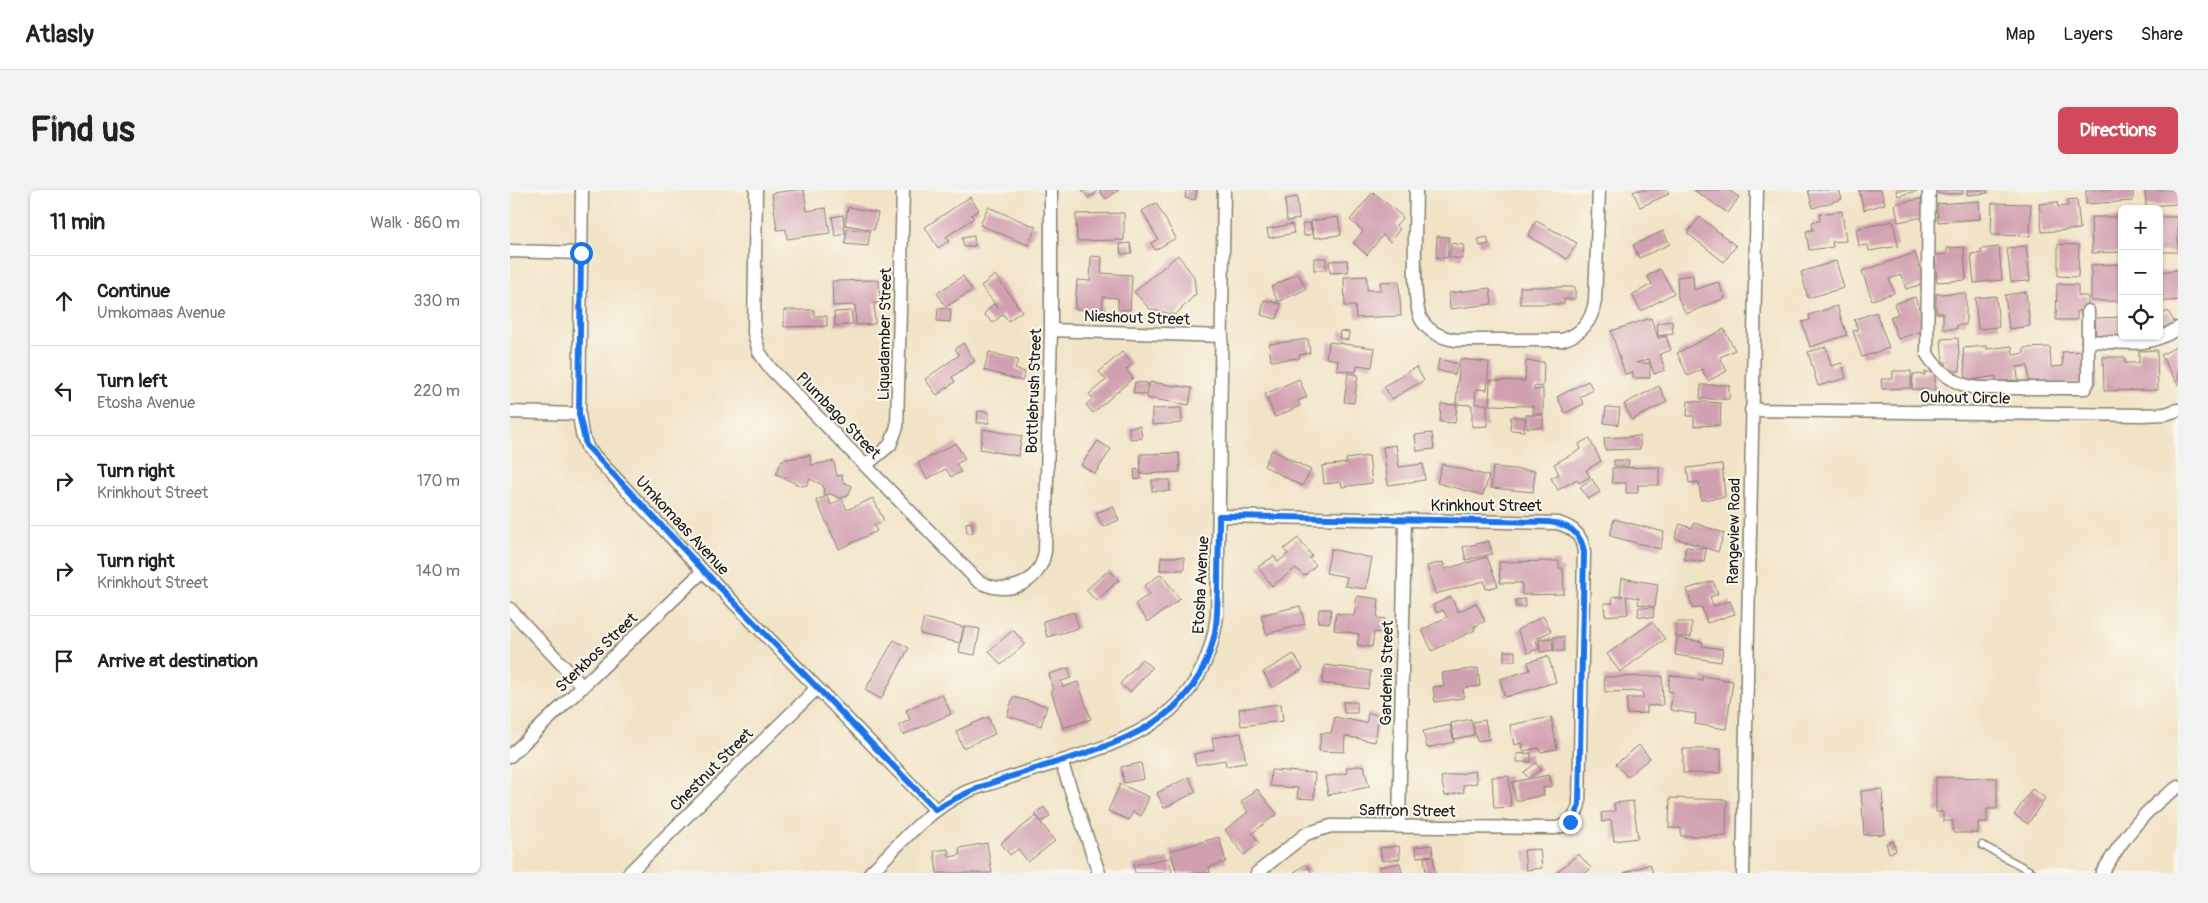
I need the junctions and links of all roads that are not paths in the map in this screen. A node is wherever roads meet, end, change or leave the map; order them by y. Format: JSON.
{"nodes":[{"id":1,"x":582,"y":190,"type":"edge"},
{"id":2,"x":756,"y":190,"type":"edge"},
{"id":3,"x":904,"y":190,"type":"edge"},
{"id":4,"x":1051,"y":190,"type":"edge"},
{"id":5,"x":1224,"y":190,"type":"edge"},
{"id":6,"x":1416,"y":190,"type":"edge"},
{"id":7,"x":1598,"y":190,"type":"edge"},
{"id":8,"x":1757,"y":190,"type":"edge"},
{"id":9,"x":1929,"y":190,"type":"edge"},
{"id":10,"x":510,"y":251,"type":"edge"},
{"id":11,"x":581,"y":253,"type":"junction"},
{"id":12,"x":2088,"y":311,"type":"dead end"},
{"id":13,"x":2178,"y":328,"type":"edge"},
{"id":14,"x":1051,"y":330,"type":"junction"},
{"id":15,"x":1222,"y":336,"type":"junction"},
{"id":16,"x":2088,"y":341,"type":"junction"},
{"id":17,"x":1751,"y":410,"type":"junction"},
{"id":18,"x":2178,"y":410,"type":"edge"},
{"id":19,"x":510,"y":412,"type":"edge"},
{"id":20,"x":579,"y":414,"type":"junction"},
{"id":21,"x":866,"y":465,"type":"junction"},
{"id":22,"x":1219,"y":516,"type":"junction"},
{"id":23,"x":1405,"y":521,"type":"junction"},
{"id":24,"x":704,"y":571,"type":"junction"},
{"id":25,"x":1023,"y":584,"type":"joint"},
{"id":26,"x":510,"y":609,"type":"edge"},
{"id":27,"x":583,"y":687,"type":"junction"},
{"id":28,"x":817,"y":688,"type":"junction"},
{"id":29,"x":510,"y":756,"type":"edge"},
{"id":30,"x":1061,"y":761,"type":"junction"},
{"id":31,"x":2178,"y":787,"type":"edge"},
{"id":32,"x":936,"y":810,"type":"junction"},
{"id":33,"x":1570,"y":822,"type":"joint"},
{"id":34,"x":1399,"y":826,"type":"junction"},
{"id":35,"x":1982,"y":845,"type":"dead end"},
{"id":36,"x":629,"y":873,"type":"edge"},
{"id":37,"x":870,"y":873,"type":"edge"},
{"id":38,"x":1098,"y":873,"type":"edge"},
{"id":39,"x":1257,"y":873,"type":"edge"},
{"id":40,"x":1743,"y":873,"type":"edge"},
{"id":41,"x":2034,"y":873,"type":"edge"},
{"id":42,"x":2102,"y":873,"type":"edge"}],
"edges":[{"from":1,"to":11,"type":"street","name":"Umkomaas Avenue"},
{"from":2,"to":21,"type":"street","name":"Plumbago Street"},
{"from":3,"to":21,"type":"street","name":"Liquadamber Street"},
{"from":4,"to":14,"type":"street","name":"Bottlebrush Street"},
{"from":5,"to":15,"type":"street","name":"Etosha Avenue"},
{"from":6,"to":7,"type":"street"},
{"from":8,"to":17,"type":"street","name":"Rangeview Road"},
{"from":9,"to":16,"type":"street"},
{"from":10,"to":11,"type":"street"},
{"from":11,"to":20,"type":"street","name":"Umkomaas Avenue"},
{"from":12,"to":16,"type":"street"},
{"from":13,"to":16,"type":"street"},
{"from":14,"to":15,"type":"street","name":"Nieshout Street"},
{"from":14,"to":25,"type":"street","name":"Bottlebrush Street"},
{"from":15,"to":22,"type":"street","name":"Etosha Avenue"},
{"from":17,"to":18,"type":"street","name":"Ouhout Circle"},
{"from":17,"to":40,"type":"street","name":"Rangeview Road"},
{"from":19,"to":20,"type":"street"},
{"from":20,"to":24,"type":"street","name":"Umkomaas Avenue"},
{"from":21,"to":25,"type":"street","name":"Plumbago Street"},
{"from":22,"to":23,"type":"street","name":"Krinkhout Street"},
{"from":22,"to":30,"type":"street","name":"Etosha Avenue"},
{"from":23,"to":33,"type":"street","name":"Krinkhout Street"},
{"from":23,"to":34,"type":"street","name":"Gardenia Street"},
{"from":24,"to":27,"type":"street","name":"Sterkbos Street"},
{"from":24,"to":28,"type":"street","name":"Umkomaas Avenue"},
{"from":26,"to":27,"type":"street"},
{"from":27,"to":29,"type":"street","name":"Sterkbos Street"},
{"from":28,"to":32,"type":"street","name":"Umkomaas Avenue"},
{"from":28,"to":36,"type":"street","name":"Chestnut Street"},
{"from":30,"to":32,"type":"street","name":"Etosha Avenue"},
{"from":30,"to":38,"type":"street"},
{"from":31,"to":42,"type":"street"},
{"from":32,"to":37,"type":"street","name":"Etosha Avenue"},
{"from":33,"to":34,"type":"street","name":"Saffron Street"},
{"from":34,"to":39,"type":"street","name":"Saffron Street"},
{"from":35,"to":41,"type":"lane"}]}
